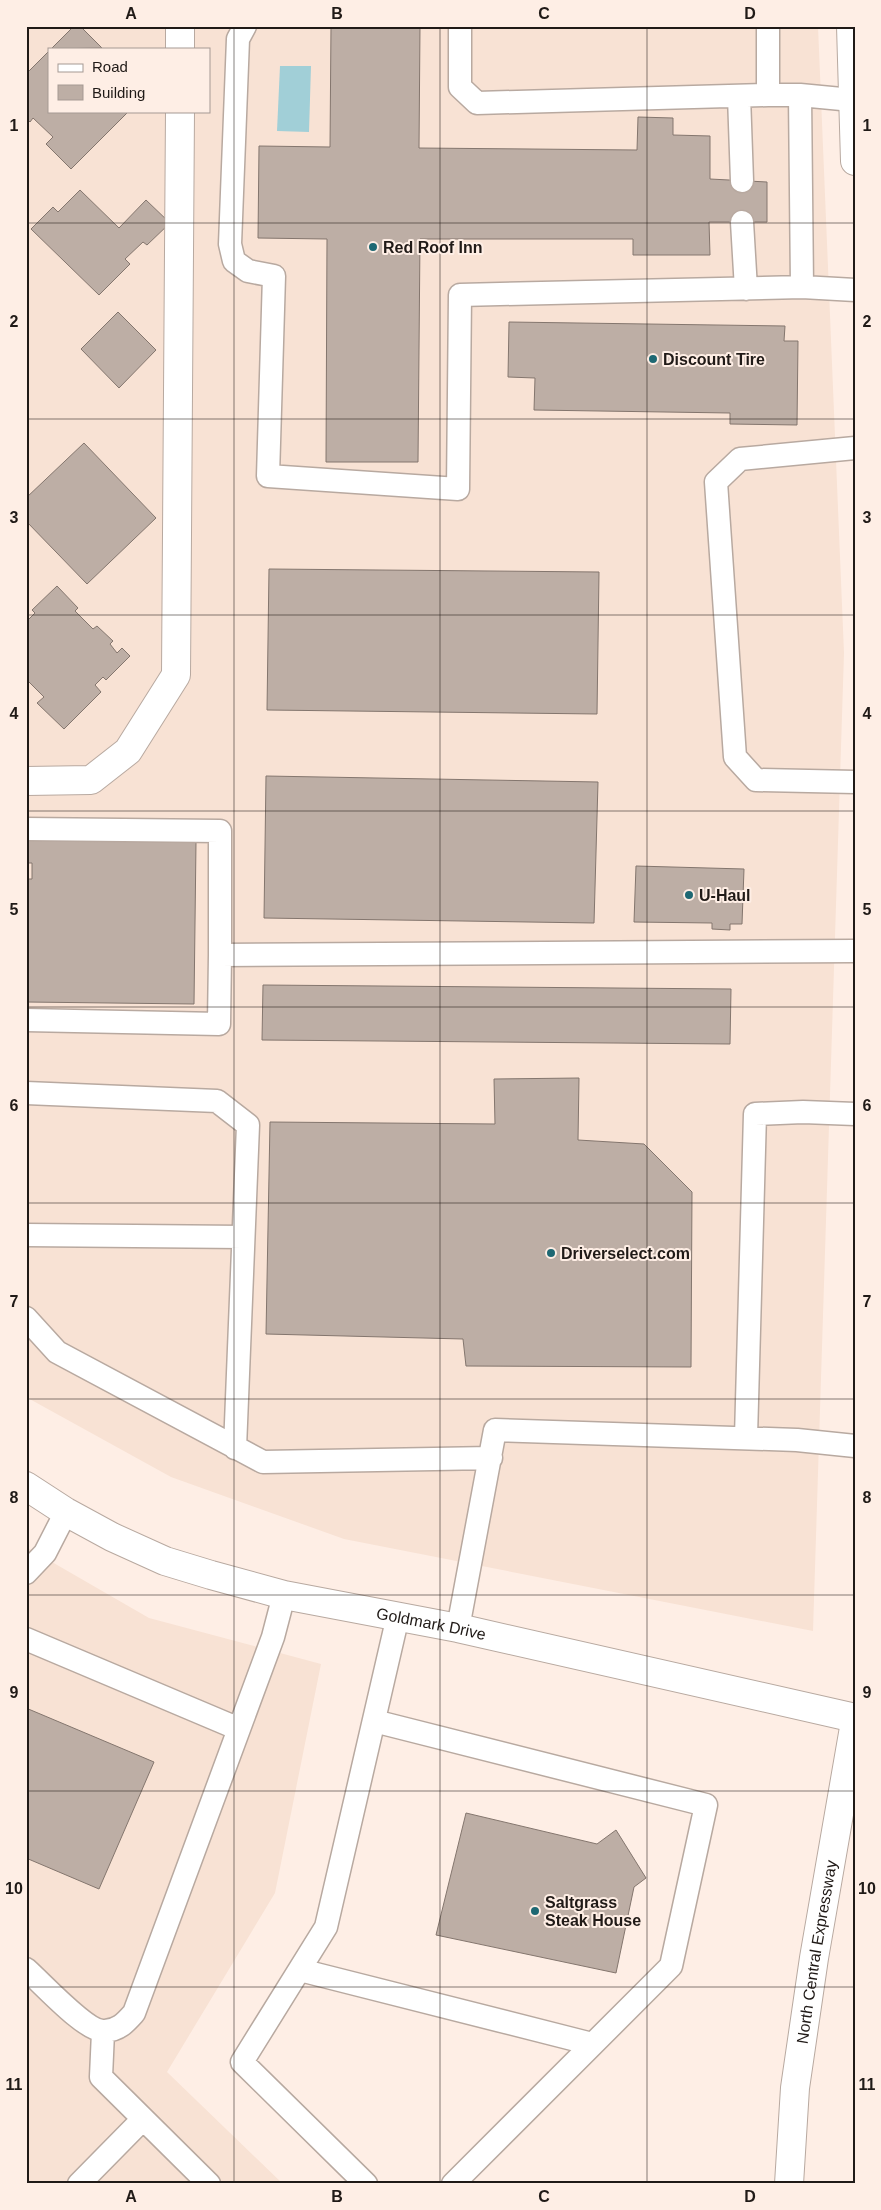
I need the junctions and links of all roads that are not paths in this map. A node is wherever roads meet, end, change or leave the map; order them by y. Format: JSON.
{"nodes":[{"id":1,"x":180,"y":26,"type":"edge"},
{"id":2,"x":245,"y":26,"type":"edge"},
{"id":3,"x":460,"y":26,"type":"edge"},
{"id":4,"x":768,"y":26,"type":"edge"},
{"id":5,"x":851,"y":26,"type":"edge"},
{"id":6,"x":180,"y":48,"type":"edge"},
{"id":7,"x":768,"y":95,"type":"junction"},
{"id":8,"x":800,"y":95,"type":"junction"},
{"id":9,"x":739,"y":96,"type":"junction"},
{"id":10,"x":852,"y":100,"type":"junction"},
{"id":11,"x":180,"y":112,"type":"edge"},
{"id":12,"x":855,"y":161,"type":"edge"},
{"id":13,"x":742,"y":181,"type":"dead end"},
{"id":14,"x":742,"y":222,"type":"dead end"},
{"id":15,"x":802,"y":288,"type":"junction"},
{"id":16,"x":746,"y":289,"type":"junction"},
{"id":17,"x":855,"y":290,"type":"edge"},
{"id":18,"x":855,"y":448,"type":"edge"},
{"id":19,"x":26,"y":781,"type":"edge"},
{"id":20,"x":855,"y":782,"type":"edge"},
{"id":21,"x":26,"y":829,"type":"edge"},
{"id":22,"x":855,"y":951,"type":"edge"},
{"id":23,"x":220,"y":955,"type":"junction"},
{"id":24,"x":26,"y":1020,"type":"edge"},
{"id":25,"x":26,"y":1093,"type":"edge"},
{"id":26,"x":855,"y":1114,"type":"edge"},
{"id":27,"x":26,"y":1235,"type":"edge"},
{"id":28,"x":243,"y":1237,"type":"junction"},
{"id":29,"x":26,"y":1318,"type":"edge"},
{"id":30,"x":746,"y":1437,"type":"junction"},
{"id":31,"x":855,"y":1446,"type":"edge"},
{"id":32,"x":236,"y":1448,"type":"junction"},
{"id":33,"x":490,"y":1458,"type":"junction"},
{"id":34,"x":26,"y":1486,"type":"edge"},
{"id":35,"x":66,"y":1512,"type":"junction"},
{"id":36,"x":26,"y":1573,"type":"edge"},
{"id":37,"x":284,"y":1595,"type":"junction"},
{"id":38,"x":398,"y":1616,"type":"junction"},
{"id":39,"x":458,"y":1628,"type":"junction"},
{"id":40,"x":26,"y":1639,"type":"edge"},
{"id":41,"x":855,"y":1720,"type":"edge"},
{"id":42,"x":374,"y":1721,"type":"junction"},
{"id":43,"x":239,"y":1729,"type":"junction"},
{"id":44,"x":26,"y":1969,"type":"edge"},
{"id":45,"x":300,"y":1970,"type":"junction"},
{"id":46,"x":103,"y":2032,"type":"junction"},
{"id":47,"x":592,"y":2044,"type":"junction"},
{"id":48,"x":143,"y":2119,"type":"junction"},
{"id":49,"x":79,"y":2184,"type":"edge"},
{"id":50,"x":209,"y":2184,"type":"edge"},
{"id":51,"x":366,"y":2184,"type":"edge"},
{"id":52,"x":453,"y":2184,"type":"edge"},
{"id":53,"x":789,"y":2184,"type":"edge"}],
"edges":[{"from":1,"to":6,"type":"street"},
{"from":2,"to":16,"type":"lane"},
{"from":3,"to":9,"type":"lane"},
{"from":4,"to":7,"type":"lane"},
{"from":5,"to":10,"type":"street"},
{"from":7,"to":8,"type":"lane"},
{"from":7,"to":9,"type":"lane"},
{"from":8,"to":10,"type":"lane"},
{"from":8,"to":15,"type":"lane"},
{"from":9,"to":13,"type":"lane"},
{"from":10,"to":12,"type":"street"},
{"from":11,"to":19,"type":"street"},
{"from":14,"to":16,"type":"lane"},
{"from":15,"to":16,"type":"lane"},
{"from":15,"to":17,"type":"lane"},
{"from":18,"to":20,"type":"lane"},
{"from":21,"to":23,"type":"lane"},
{"from":22,"to":23,"type":"lane"},
{"from":23,"to":24,"type":"lane"},
{"from":25,"to":28,"type":"lane"},
{"from":26,"to":30,"type":"lane"},
{"from":27,"to":28,"type":"lane"},
{"from":28,"to":32,"type":"lane"},
{"from":29,"to":32,"type":"lane"},
{"from":30,"to":31,"type":"lane"},
{"from":30,"to":33,"type":"lane"},
{"from":32,"to":33,"type":"lane"},
{"from":33,"to":39,"type":"lane"},
{"from":34,"to":35,"type":"street","name":"Goldmark Drive"},
{"from":35,"to":36,"type":"lane"},
{"from":35,"to":37,"type":"street","name":"Goldmark Drive"},
{"from":37,"to":38,"type":"street","name":"Goldmark Drive"},
{"from":37,"to":43,"type":"lane"},
{"from":38,"to":39,"type":"street","name":"Goldmark Drive"},
{"from":38,"to":42,"type":"lane"},
{"from":39,"to":41,"type":"street","name":"Goldmark Drive"},
{"from":40,"to":43,"type":"lane"},
{"from":41,"to":53,"type":"street","name":"North Central Expressway"},
{"from":42,"to":45,"type":"lane"},
{"from":42,"to":47,"type":"lane"},
{"from":43,"to":46,"type":"lane"},
{"from":44,"to":46,"type":"lane"},
{"from":45,"to":47,"type":"lane"},
{"from":45,"to":51,"type":"lane"},
{"from":46,"to":48,"type":"lane"},
{"from":47,"to":52,"type":"lane"},
{"from":48,"to":49,"type":"lane"},
{"from":48,"to":50,"type":"lane"}]}
